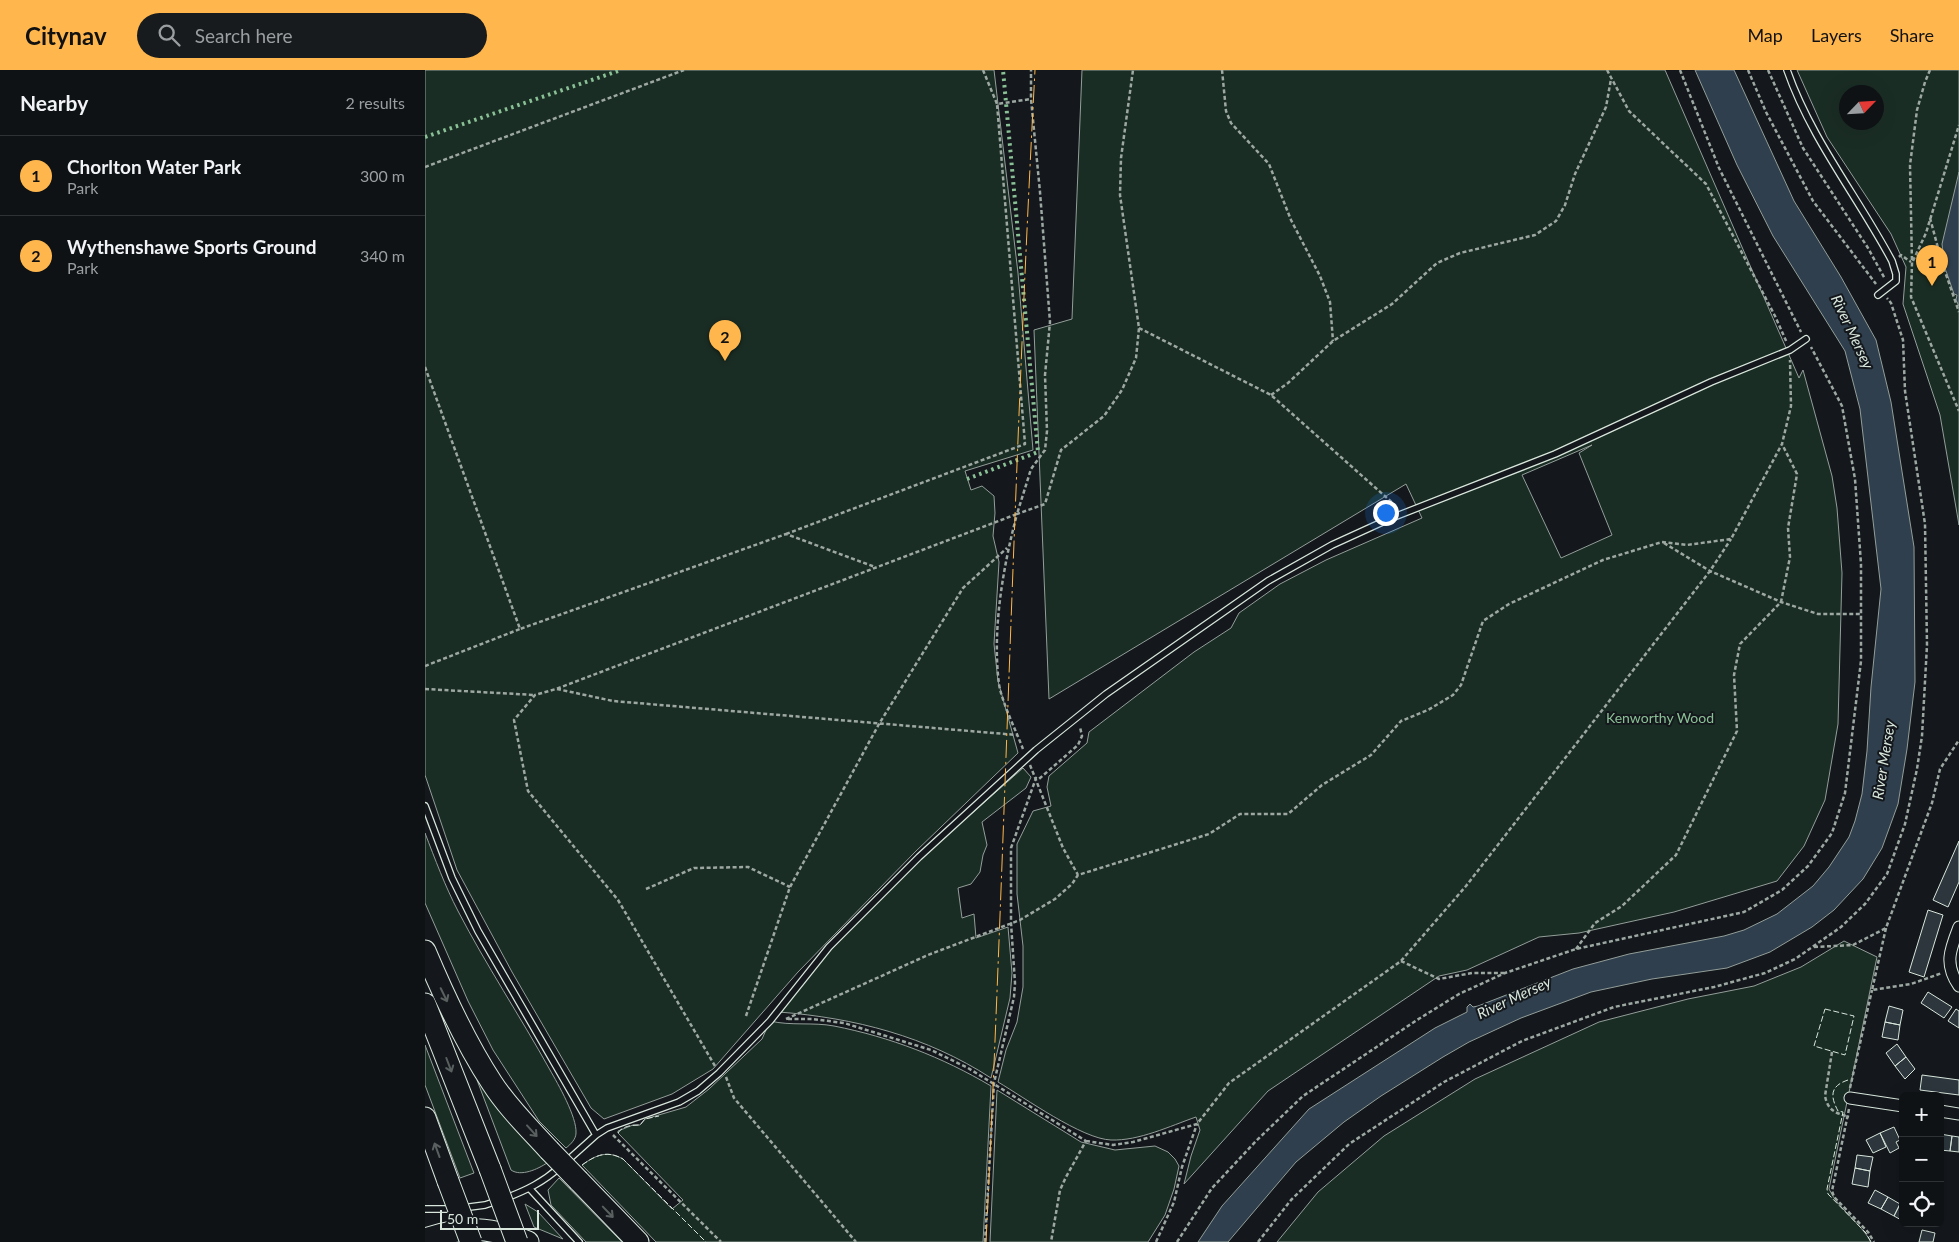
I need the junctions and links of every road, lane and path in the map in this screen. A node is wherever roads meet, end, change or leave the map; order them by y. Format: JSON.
{"nodes":[{"id":1,"x":684,"y":70,"type":"edge"},
{"id":2,"x":983,"y":70,"type":"edge"},
{"id":3,"x":1031,"y":70,"type":"edge"},
{"id":4,"x":1133,"y":70,"type":"edge"},
{"id":5,"x":1222,"y":70,"type":"edge"},
{"id":6,"x":1607,"y":70,"type":"edge"},
{"id":7,"x":1680,"y":70,"type":"edge"},
{"id":8,"x":1749,"y":70,"type":"edge"},
{"id":9,"x":1768,"y":70,"type":"edge"},
{"id":10,"x":1787,"y":70,"type":"edge"},
{"id":11,"x":1931,"y":70,"type":"edge"},
{"id":12,"x":1031,"y":99,"type":"junction"},
{"id":13,"x":997,"y":104,"type":"junction"},
{"id":14,"x":1959,"y":125,"type":"edge"},
{"id":15,"x":425,"y":167,"type":"edge"},
{"id":16,"x":1930,"y":218,"type":"junction"},
{"id":17,"x":1912,"y":263,"type":"junction"},
{"id":18,"x":1889,"y":287,"type":"junction"},
{"id":19,"x":1880,"y":293,"type":"junction"},
{"id":20,"x":1959,"y":312,"type":"edge"},
{"id":21,"x":1139,"y":328,"type":"junction"},
{"id":22,"x":1807,"y":339,"type":"junction"},
{"id":23,"x":1333,"y":341,"type":"junction"},
{"id":24,"x":1790,"y":350,"type":"junction"},
{"id":25,"x":425,"y":367,"type":"edge"},
{"id":26,"x":1271,"y":395,"type":"junction"},
{"id":27,"x":1959,"y":411,"type":"edge"},
{"id":28,"x":1782,"y":444,"type":"junction"},
{"id":29,"x":1404,"y":513,"type":"junction"},
{"id":30,"x":1017,"y":514,"type":"junction"},
{"id":31,"x":786,"y":534,"type":"junction"},
{"id":32,"x":1731,"y":538,"type":"junction"},
{"id":33,"x":1662,"y":542,"type":"junction"},
{"id":34,"x":1009,"y":547,"type":"junction"},
{"id":35,"x":876,"y":568,"type":"junction"},
{"id":36,"x":1710,"y":571,"type":"junction"},
{"id":37,"x":1781,"y":602,"type":"junction"},
{"id":38,"x":1861,"y":614,"type":"junction"},
{"id":39,"x":520,"y":629,"type":"junction"},
{"id":40,"x":425,"y":666,"type":"edge"},
{"id":41,"x":556,"y":689,"type":"junction"},
{"id":42,"x":425,"y":690,"type":"edge"},
{"id":43,"x":535,"y":695,"type":"junction"},
{"id":44,"x":1076,"y":718,"type":"junction"},
{"id":45,"x":879,"y":724,"type":"junction"},
{"id":46,"x":1018,"y":735,"type":"junction"},
{"id":47,"x":1959,"y":740,"type":"edge"},
{"id":48,"x":1027,"y":758,"type":"junction"},
{"id":49,"x":1036,"y":778,"type":"junction"},
{"id":50,"x":425,"y":806,"type":"edge"},
{"id":51,"x":1078,"y":875,"type":"junction"},
{"id":52,"x":790,"y":886,"type":"junction"},
{"id":53,"x":646,"y":889,"type":"dead end"},
{"id":54,"x":1011,"y":923,"type":"junction"},
{"id":55,"x":1959,"y":927,"type":"edge"},
{"id":56,"x":1886,"y":928,"type":"junction"},
{"id":57,"x":1813,"y":947,"type":"junction"},
{"id":58,"x":1576,"y":949,"type":"junction"},
{"id":59,"x":425,"y":951,"type":"edge"},
{"id":60,"x":1401,"y":961,"type":"junction"},
{"id":61,"x":1950,"y":970,"type":"junction"},
{"id":62,"x":1505,"y":973,"type":"junction"},
{"id":63,"x":1959,"y":986,"type":"edge"},
{"id":64,"x":1872,"y":990,"type":"junction"},
{"id":65,"x":425,"y":1004,"type":"edge"},
{"id":66,"x":746,"y":1016,"type":"dead end"},
{"id":67,"x":1832,"y":1052,"type":"dead end"},
{"id":68,"x":721,"y":1071,"type":"junction"},
{"id":69,"x":994,"y":1083,"type":"junction"},
{"id":70,"x":1850,"y":1098,"type":"junction"},
{"id":71,"x":1899,"y":1105,"type":"edge"},
{"id":72,"x":1944,"y":1112,"type":"edge"},
{"id":73,"x":1959,"y":1114,"type":"edge"},
{"id":74,"x":1849,"y":1117,"type":"junction"},
{"id":75,"x":425,"y":1118,"type":"edge"},
{"id":76,"x":1197,"y":1124,"type":"junction"},
{"id":77,"x":607,"y":1128,"type":"junction"},
{"id":78,"x":596,"y":1134,"type":"junction"},
{"id":79,"x":1086,"y":1141,"type":"junction"},
{"id":80,"x":530,"y":1189,"type":"junction"},
{"id":81,"x":425,"y":1209,"type":"edge"},
{"id":82,"x":425,"y":1239,"type":"edge"},
{"id":83,"x":471,"y":1242,"type":"edge"},
{"id":84,"x":517,"y":1242,"type":"edge"},
{"id":85,"x":529,"y":1242,"type":"edge"},
{"id":86,"x":579,"y":1242,"type":"edge"},
{"id":87,"x":639,"y":1242,"type":"edge"},
{"id":88,"x":721,"y":1242,"type":"edge"},
{"id":89,"x":856,"y":1242,"type":"edge"},
{"id":90,"x":985,"y":1242,"type":"edge"},
{"id":91,"x":1051,"y":1242,"type":"edge"},
{"id":92,"x":1156,"y":1242,"type":"edge"},
{"id":93,"x":1177,"y":1242,"type":"edge"},
{"id":94,"x":1258,"y":1242,"type":"edge"},
{"id":95,"x":1874,"y":1242,"type":"edge"}],
"edges":[{"from":1,"to":15,"type":"path"},
{"from":2,"to":13,"type":"path"},
{"from":3,"to":12,"type":"path"},
{"from":4,"to":21,"type":"path"},
{"from":5,"to":23,"type":"path"},
{"from":6,"to":23,"type":"path"},
{"from":6,"to":24,"type":"path"},
{"from":7,"to":22,"type":"path"},
{"from":8,"to":19,"type":"path"},
{"from":9,"to":18,"type":"path"},
{"from":10,"to":18,"type":"lane"},
{"from":11,"to":17,"type":"path"},
{"from":12,"to":13,"type":"path"},
{"from":12,"to":30,"type":"path"},
{"from":13,"to":31,"type":"path"},
{"from":14,"to":16,"type":"path"},
{"from":16,"to":17,"type":"path"},
{"from":16,"to":20,"type":"path"},
{"from":17,"to":27,"type":"path"},
{"from":18,"to":19,"type":"lane"},
{"from":19,"to":57,"type":"path"},
{"from":21,"to":26,"type":"path"},
{"from":21,"to":30,"type":"path"},
{"from":22,"to":24,"type":"lane"},
{"from":22,"to":38,"type":"path"},
{"from":23,"to":26,"type":"path"},
{"from":24,"to":28,"type":"path"},
{"from":24,"to":29,"type":"lane"},
{"from":25,"to":39,"type":"path"},
{"from":26,"to":29,"type":"path"},
{"from":28,"to":32,"type":"path"},
{"from":28,"to":37,"type":"path"},
{"from":29,"to":44,"type":"lane"},
{"from":30,"to":34,"type":"path"},
{"from":30,"to":35,"type":"path"},
{"from":31,"to":35,"type":"path"},
{"from":31,"to":39,"type":"path"},
{"from":32,"to":33,"type":"path"},
{"from":32,"to":36,"type":"path"},
{"from":33,"to":36,"type":"path"},
{"from":33,"to":51,"type":"path"},
{"from":34,"to":45,"type":"path"},
{"from":34,"to":46,"type":"path"},
{"from":35,"to":41,"type":"path"},
{"from":36,"to":37,"type":"path"},
{"from":36,"to":60,"type":"path"},
{"from":37,"to":38,"type":"path"},
{"from":37,"to":58,"type":"path"},
{"from":38,"to":58,"type":"path"},
{"from":39,"to":40,"type":"path"},
{"from":41,"to":43,"type":"path"},
{"from":41,"to":45,"type":"path"},
{"from":42,"to":43,"type":"path"},
{"from":43,"to":68,"type":"path"},
{"from":44,"to":48,"type":"lane"},
{"from":44,"to":49,"type":"path"},
{"from":45,"to":46,"type":"path"},
{"from":45,"to":52,"type":"path"},
{"from":46,"to":48,"type":"path"},
{"from":47,"to":56,"type":"path"},
{"from":48,"to":49,"type":"path"},
{"from":48,"to":68,"type":"lane"},
{"from":49,"to":51,"type":"path"},
{"from":49,"to":54,"type":"path"},
{"from":50,"to":78,"type":"lane"},
{"from":51,"to":54,"type":"path"},
{"from":52,"to":53,"type":"path"},
{"from":52,"to":66,"type":"path"},
{"from":54,"to":69,"type":"path"},
{"from":54,"to":69,"type":"path"},
{"from":55,"to":61,"type":"street"},
{"from":56,"to":57,"type":"path"},
{"from":56,"to":64,"type":"path"},
{"from":57,"to":94,"type":"path"},
{"from":58,"to":62,"type":"path"},
{"from":59,"to":87,"type":"highway","one_way":true,"bridge":true},
{"from":60,"to":62,"type":"path"},
{"from":60,"to":76,"type":"path"},
{"from":61,"to":63,"type":"street"},
{"from":61,"to":64,"type":"path"},
{"from":62,"to":93,"type":"path"},
{"from":64,"to":70,"type":"path"},
{"from":65,"to":84,"type":"highway","one_way":true,"bridge":true},
{"from":67,"to":74,"type":"path"},
{"from":68,"to":77,"type":"lane"},
{"from":68,"to":89,"type":"path"},
{"from":69,"to":79,"type":"path"},
{"from":69,"to":90,"type":"path"},
{"from":70,"to":71,"type":"street"},
{"from":70,"to":74,"type":"path"},
{"from":72,"to":73,"type":"street"},
{"from":74,"to":95,"type":"path"},
{"from":83,"to":75,"type":"highway","one_way":true,"bridge":true},
{"from":76,"to":79,"type":"path"},
{"from":76,"to":92,"type":"path"},
{"from":77,"to":78,"type":"lane"},
{"from":77,"to":88,"type":"path"},
{"from":78,"to":80,"type":"lane"},
{"from":79,"to":91,"type":"path"},
{"from":80,"to":81,"type":"lane"},
{"from":80,"to":86,"type":"lane"},
{"from":82,"to":85,"type":"highway"}]}
